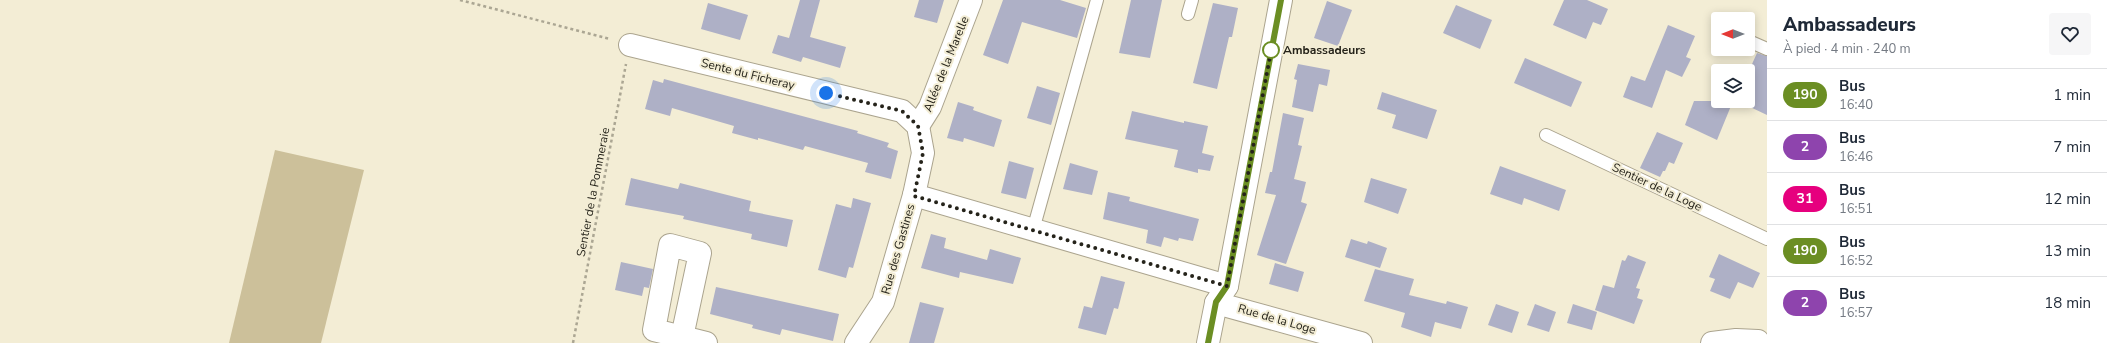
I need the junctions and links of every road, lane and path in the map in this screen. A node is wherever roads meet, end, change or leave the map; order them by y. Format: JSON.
{"nodes":[{"id":1,"x":460,"y":0,"type":"edge"},
{"id":2,"x":971,"y":0,"type":"edge"},
{"id":3,"x":1097,"y":0,"type":"edge"},
{"id":4,"x":1192,"y":0,"type":"edge"},
{"id":5,"x":1281,"y":0,"type":"edge"},
{"id":6,"x":1188,"y":14,"type":"dead end"},
{"id":7,"x":1755,"y":44,"type":"edge"},
{"id":8,"x":630,"y":45,"type":"junction"},
{"id":9,"x":1767,"y":49,"type":"edge"},
{"id":10,"x":918,"y":126,"type":"junction"},
{"id":11,"x":1546,"y":135,"type":"dead end"},
{"id":12,"x":914,"y":196,"type":"junction"},
{"id":13,"x":1033,"y":230,"type":"junction"},
{"id":14,"x":1767,"y":239,"type":"edge"},
{"id":15,"x":1221,"y":294,"type":"junction"},
{"id":16,"x":682,"y":337,"type":"dead end"},
{"id":17,"x":1760,"y":338,"type":"edge"},
{"id":18,"x":573,"y":343,"type":"edge"},
{"id":19,"x":706,"y":343,"type":"edge"},
{"id":20,"x":856,"y":343,"type":"edge"},
{"id":21,"x":1208,"y":343,"type":"edge"},
{"id":22,"x":1361,"y":343,"type":"edge"},
{"id":23,"x":1712,"y":343,"type":"edge"}],
"edges":[{"from":1,"to":8,"type":"path"},
{"from":2,"to":10,"type":"street","name":"Allée de la Marelle"},
{"from":3,"to":13,"type":"lane"},
{"from":4,"to":6,"type":"lane"},
{"from":5,"to":15,"type":"street"},
{"from":7,"to":9,"type":"lane"},
{"from":8,"to":10,"type":"street","name":"Sente du Ficheray"},
{"from":8,"to":18,"type":"path","name":"Sentier de la Pommeraie"},
{"from":10,"to":12,"type":"street"},
{"from":11,"to":14,"type":"lane","name":"Sentier de la Loge"},
{"from":12,"to":13,"type":"street"},
{"from":12,"to":20,"type":"street","name":"Rue des Gastines"},
{"from":13,"to":15,"type":"street"},
{"from":15,"to":21,"type":"street"},
{"from":15,"to":22,"type":"street","name":"Rue de la Loge"},
{"from":16,"to":19,"type":"street"},
{"from":17,"to":23,"type":"street"}]}
